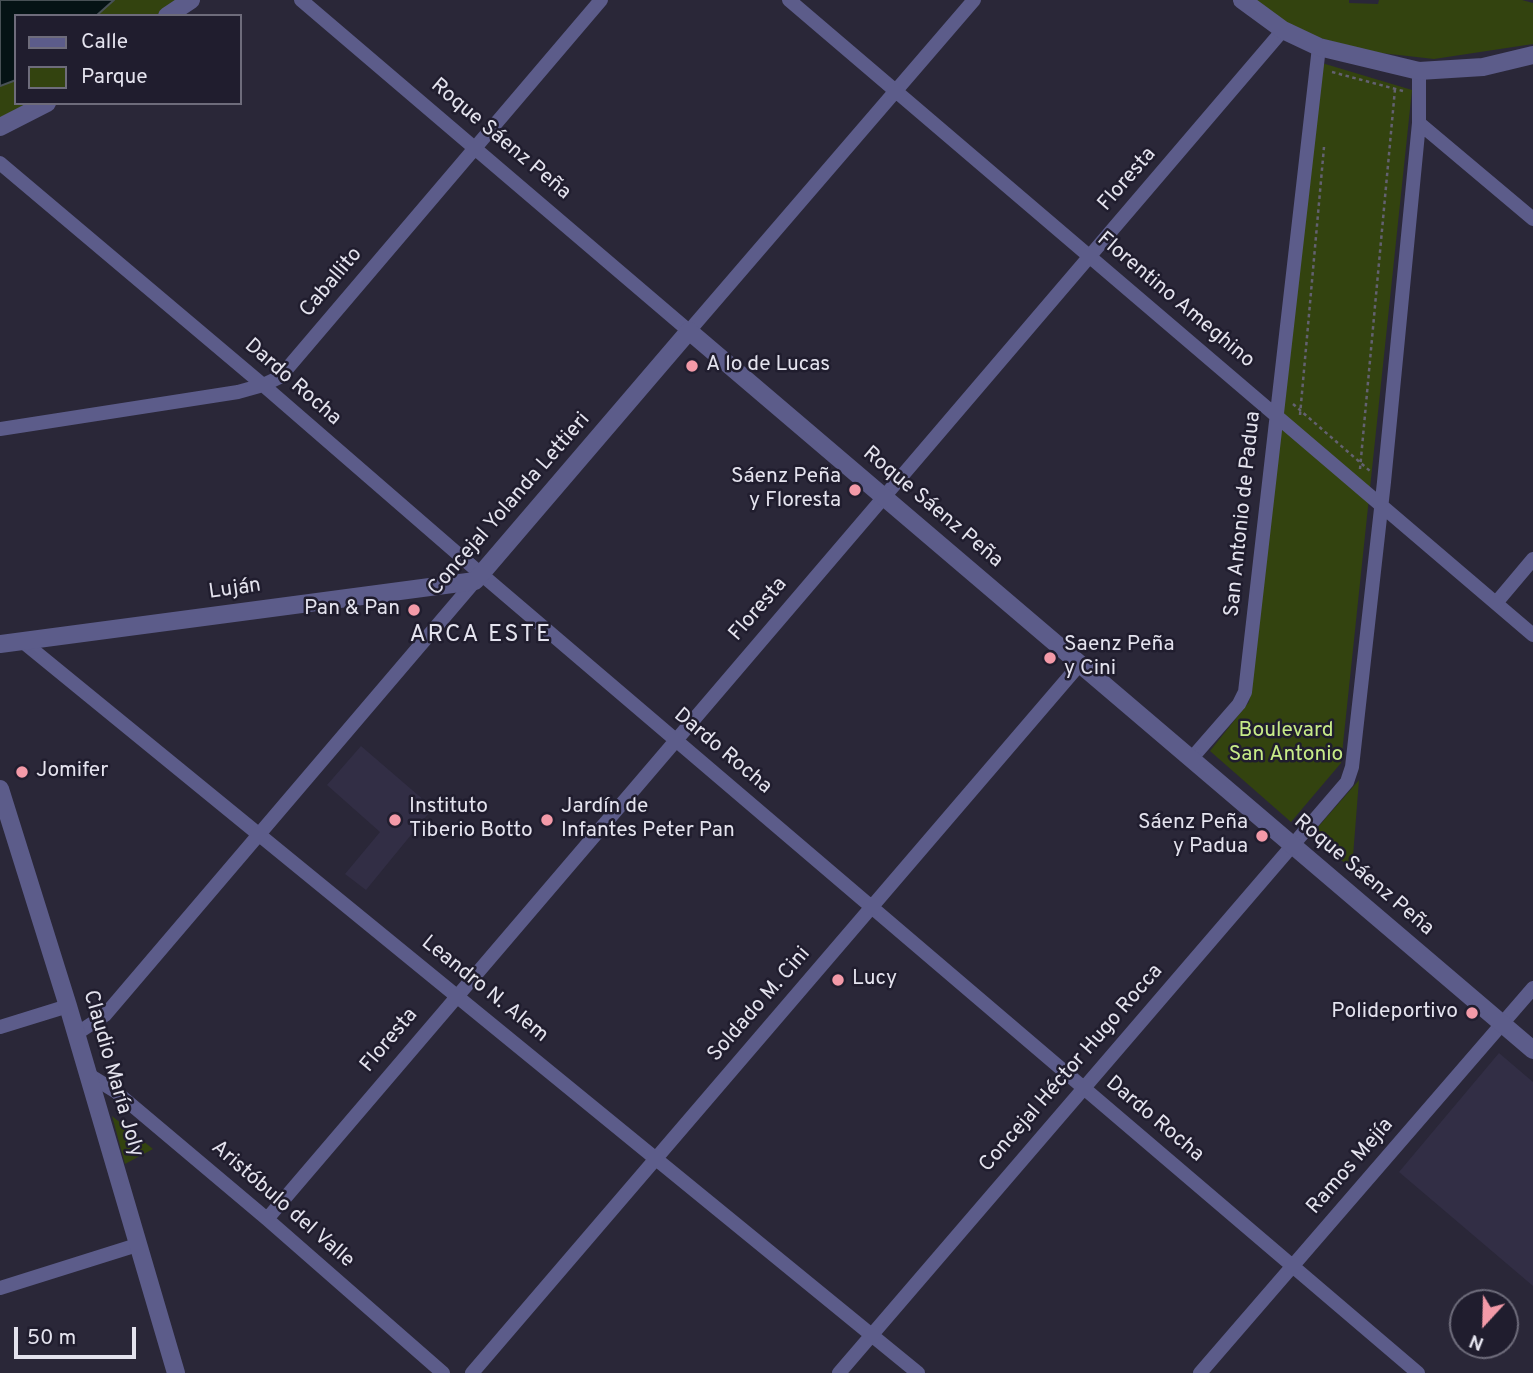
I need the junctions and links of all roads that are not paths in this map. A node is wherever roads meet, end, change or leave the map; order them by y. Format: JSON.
{"nodes":[{"id":1,"x":191,"y":0,"type":"edge"},
{"id":2,"x":301,"y":0,"type":"edge"},
{"id":3,"x":601,"y":0,"type":"edge"},
{"id":4,"x":789,"y":0,"type":"edge"},
{"id":5,"x":974,"y":0,"type":"edge"},
{"id":6,"x":1242,"y":0,"type":"edge"},
{"id":7,"x":170,"y":14,"type":"edge"},
{"id":8,"x":1283,"y":30,"type":"junction"},
{"id":9,"x":1319,"y":47,"type":"junction"},
{"id":10,"x":1533,"y":55,"type":"edge"},
{"id":11,"x":1419,"y":71,"type":"junction"},
{"id":12,"x":895,"y":91,"type":"junction"},
{"id":13,"x":43,"y":105,"type":"edge"},
{"id":14,"x":1419,"y":123,"type":"junction"},
{"id":15,"x":0,"y":127,"type":"edge"},
{"id":16,"x":474,"y":148,"type":"junction"},
{"id":17,"x":0,"y":163,"type":"edge"},
{"id":18,"x":1533,"y":219,"type":"edge"},
{"id":19,"x":1090,"y":257,"type":"junction"},
{"id":20,"x":690,"y":331,"type":"junction"},
{"id":21,"x":263,"y":385,"type":"junction"},
{"id":22,"x":1276,"y":415,"type":"junction"},
{"id":23,"x":0,"y":429,"type":"edge"},
{"id":24,"x":884,"y":497,"type":"junction"},
{"id":25,"x":1381,"y":506,"type":"junction"},
{"id":26,"x":1533,"y":559,"type":"edge"},
{"id":27,"x":478,"y":578,"type":"junction"},
{"id":28,"x":1496,"y":603,"type":"junction"},
{"id":29,"x":1533,"y":635,"type":"edge"},
{"id":30,"x":22,"y":641,"type":"junction"},
{"id":31,"x":0,"y":643,"type":"edge"},
{"id":32,"x":1080,"y":664,"type":"junction"},
{"id":33,"x":675,"y":740,"type":"junction"},
{"id":34,"x":1191,"y":759,"type":"junction"},
{"id":35,"x":0,"y":789,"type":"edge"},
{"id":36,"x":259,"y":833,"type":"junction"},
{"id":37,"x":1292,"y":845,"type":"junction"},
{"id":38,"x":871,"y":907,"type":"junction"},
{"id":39,"x":1533,"y":988,"type":"edge"},
{"id":40,"x":457,"y":995,"type":"junction"},
{"id":41,"x":68,"y":1006,"type":"junction"},
{"id":42,"x":1502,"y":1024,"type":"junction"},
{"id":43,"x":0,"y":1027,"type":"edge"},
{"id":44,"x":76,"y":1034,"type":"junction"},
{"id":45,"x":1533,"y":1050,"type":"edge"},
{"id":46,"x":89,"y":1074,"type":"junction"},
{"id":47,"x":1084,"y":1088,"type":"junction"},
{"id":48,"x":656,"y":1158,"type":"junction"},
{"id":49,"x":267,"y":1219,"type":"junction"},
{"id":50,"x":137,"y":1245,"type":"junction"},
{"id":51,"x":1293,"y":1267,"type":"junction"},
{"id":52,"x":0,"y":1288,"type":"edge"},
{"id":53,"x":872,"y":1335,"type":"junction"},
{"id":54,"x":176,"y":1373,"type":"edge"},
{"id":55,"x":443,"y":1373,"type":"edge"},
{"id":56,"x":472,"y":1373,"type":"edge"},
{"id":57,"x":839,"y":1373,"type":"edge"},
{"id":58,"x":918,"y":1373,"type":"edge"},
{"id":59,"x":1200,"y":1373,"type":"edge"},
{"id":60,"x":1418,"y":1373,"type":"edge"}],
"edges":[{"from":1,"to":7,"type":"street"},
{"from":2,"to":16,"type":"street","name":"Roque Sáenz Peña"},
{"from":3,"to":16,"type":"street","name":"Caballito"},
{"from":4,"to":12,"type":"street","name":"Florentino Ameghino"},
{"from":5,"to":12,"type":"street","name":"Concejal Yolanda Lettieri"},
{"from":6,"to":8,"type":"street"},
{"from":8,"to":9,"type":"street"},
{"from":8,"to":19,"type":"street","name":"Floresta"},
{"from":9,"to":11,"type":"street"},
{"from":9,"to":22,"type":"street","name":"San Antonio de Padua"},
{"from":10,"to":11,"type":"street"},
{"from":11,"to":14,"type":"street"},
{"from":12,"to":19,"type":"street","name":"Florentino Ameghino"},
{"from":12,"to":20,"type":"street","name":"Concejal Yolanda Lettieri"},
{"from":13,"to":15,"type":"street"},
{"from":14,"to":18,"type":"street"},
{"from":14,"to":25,"type":"street"},
{"from":16,"to":20,"type":"street","name":"Roque Sáenz Peña"},
{"from":16,"to":21,"type":"street","name":"Caballito"},
{"from":17,"to":21,"type":"street","name":"Dardo Rocha"},
{"from":19,"to":22,"type":"street","name":"Florentino Ameghino"},
{"from":19,"to":24,"type":"street","name":"Floresta"},
{"from":20,"to":24,"type":"street","name":"Roque Sáenz Peña"},
{"from":20,"to":27,"type":"street","name":"Concejal Yolanda Lettieri"},
{"from":21,"to":23,"type":"street","name":"Caballito"},
{"from":21,"to":27,"type":"street","name":"Dardo Rocha"},
{"from":22,"to":25,"type":"street","name":"Florentino Ameghino"},
{"from":22,"to":34,"type":"street","name":"San Antonio de Padua"},
{"from":24,"to":32,"type":"street","name":"Roque Sáenz Peña"},
{"from":24,"to":33,"type":"street","name":"Floresta"},
{"from":25,"to":28,"type":"street","name":"Florentino Ameghino"},
{"from":25,"to":37,"type":"street","name":"Concejal Héctor Hugo Rocca"},
{"from":26,"to":28,"type":"street"},
{"from":27,"to":30,"type":"street","name":"Luján"},
{"from":27,"to":33,"type":"street","name":"Dardo Rocha"},
{"from":27,"to":36,"type":"street","name":"Concejal Yolanda Lettieri"},
{"from":28,"to":29,"type":"street","name":"Florentino Ameghino"},
{"from":30,"to":31,"type":"street","name":"Luján"},
{"from":30,"to":36,"type":"street","name":"Leandro N. Alem"},
{"from":32,"to":34,"type":"street","name":"Roque Sáenz Peña"},
{"from":32,"to":38,"type":"street","name":"Soldado M. Cini"},
{"from":33,"to":38,"type":"street","name":"Dardo Rocha"},
{"from":33,"to":40,"type":"street","name":"Floresta"},
{"from":34,"to":37,"type":"street","name":"Roque Sáenz Peña"},
{"from":35,"to":41,"type":"street","name":"Claudio María Joly"},
{"from":36,"to":40,"type":"street","name":"Leandro N. Alem"},
{"from":36,"to":44,"type":"street","name":"Concejal Yolanda Lettieri"},
{"from":37,"to":42,"type":"street","name":"Roque Sáenz Peña"},
{"from":37,"to":47,"type":"street","name":"Concejal Héctor Hugo Rocca"},
{"from":38,"to":47,"type":"street","name":"Dardo Rocha"},
{"from":38,"to":48,"type":"street","name":"Soldado M. Cini"},
{"from":39,"to":42,"type":"street","name":"Ramos Mejía"},
{"from":40,"to":48,"type":"street","name":"Leandro N. Alem"},
{"from":40,"to":49,"type":"street","name":"Floresta"},
{"from":41,"to":43,"type":"street"},
{"from":41,"to":44,"type":"street","name":"Claudio María Joly"},
{"from":42,"to":45,"type":"street","name":"Roque Sáenz Peña"},
{"from":42,"to":51,"type":"street","name":"Ramos Mejía"},
{"from":44,"to":46,"type":"street","name":"Claudio María Joly"},
{"from":46,"to":49,"type":"street","name":"Aristóbulo del Valle"},
{"from":46,"to":50,"type":"street","name":"Claudio María Joly"},
{"from":47,"to":51,"type":"street","name":"Dardo Rocha"},
{"from":47,"to":53,"type":"street","name":"Concejal Héctor Hugo Rocca"},
{"from":48,"to":53,"type":"street","name":"Leandro N. Alem"},
{"from":48,"to":56,"type":"street","name":"Soldado M. Cini"},
{"from":49,"to":55,"type":"street","name":"Aristóbulo del Valle"},
{"from":50,"to":52,"type":"street"},
{"from":50,"to":54,"type":"street","name":"Claudio María Joly"},
{"from":51,"to":59,"type":"street","name":"Ramos Mejía"},
{"from":51,"to":60,"type":"street","name":"Dardo Rocha"},
{"from":53,"to":57,"type":"street","name":"Concejal Héctor Hugo Rocca"},
{"from":53,"to":58,"type":"street","name":"Leandro N. Alem"}]}
